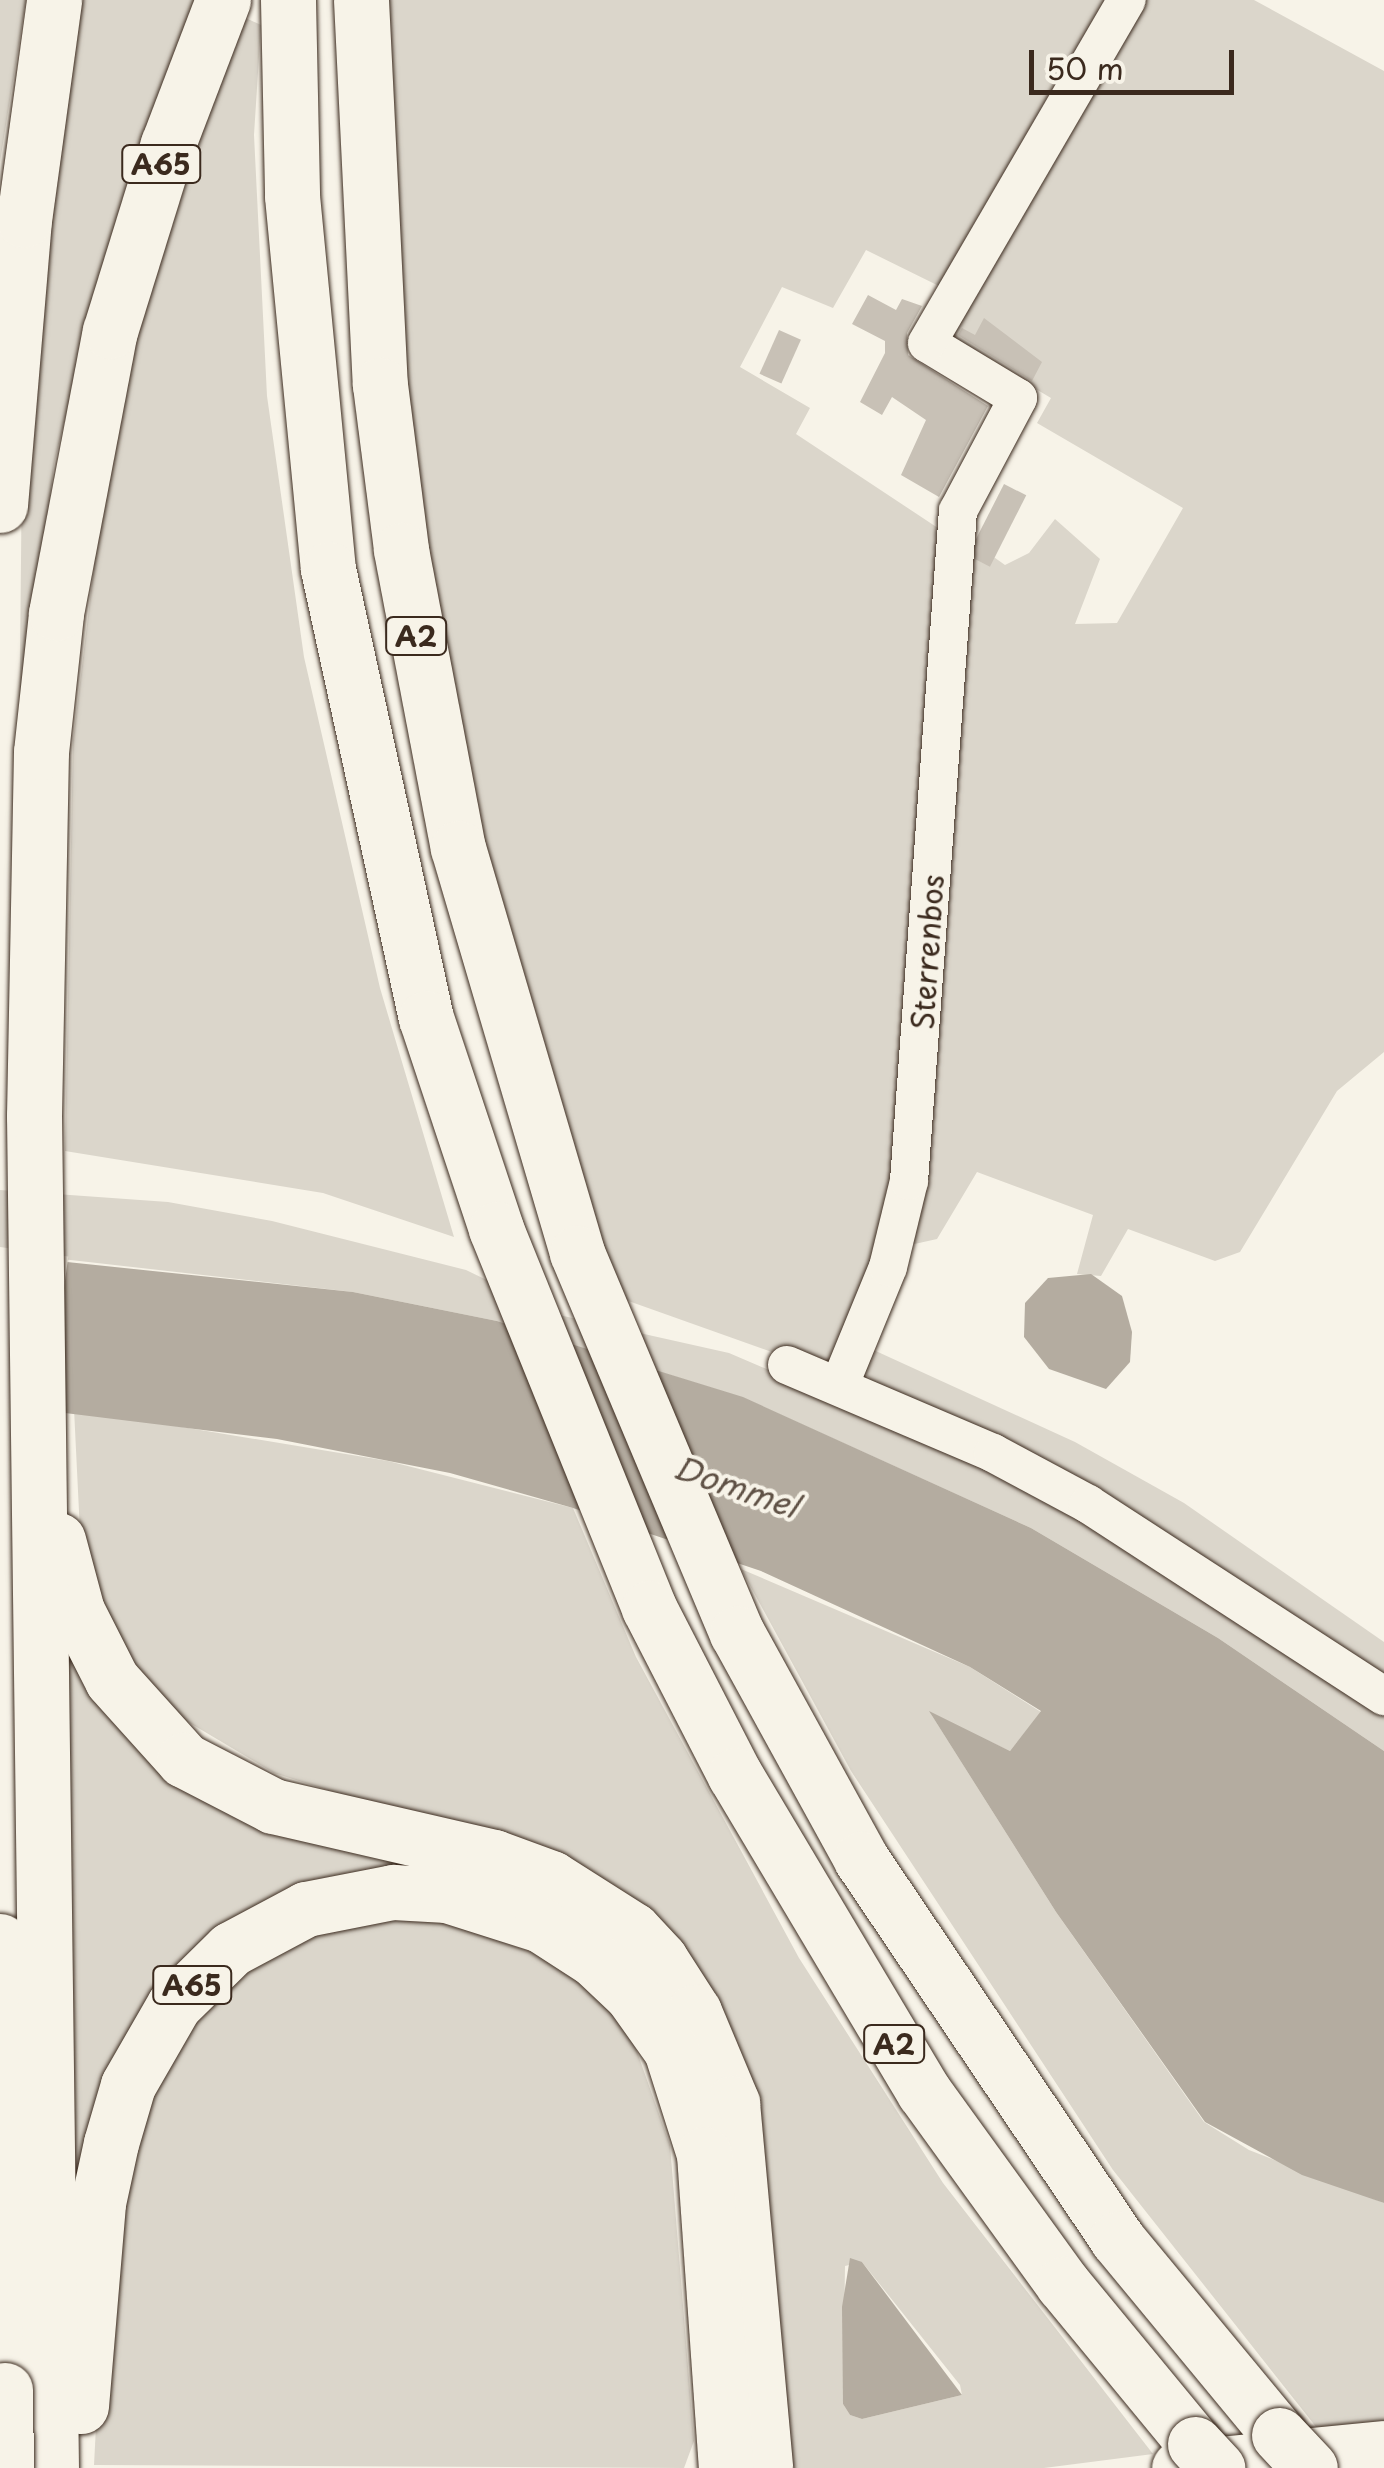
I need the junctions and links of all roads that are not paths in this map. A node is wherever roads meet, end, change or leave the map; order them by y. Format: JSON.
{"nodes":[{"id":1,"x":54,"y":0,"type":"edge"},
{"id":2,"x":224,"y":0,"type":"edge"},
{"id":3,"x":288,"y":0,"type":"edge"},
{"id":4,"x":361,"y":0,"type":"edge"},
{"id":5,"x":1127,"y":0,"type":"edge"},
{"id":6,"x":0,"y":505,"type":"edge"},
{"id":7,"x":787,"y":1366,"type":"dead end"},
{"id":8,"x":840,"y":1384,"type":"junction"},
{"id":9,"x":38,"y":1469,"type":"junction"},
{"id":10,"x":1384,"y":1696,"type":"edge"},
{"id":11,"x":0,"y":1940,"type":"edge"},
{"id":12,"x":46,"y":2398,"type":"junction"},
{"id":13,"x":1384,"y":2448,"type":"edge"},
{"id":14,"x":1294,"y":2451,"type":"edge"},
{"id":15,"x":1197,"y":2460,"type":"edge"},
{"id":16,"x":6,"y":2468,"type":"edge"},
{"id":17,"x":51,"y":2468,"type":"edge"},
{"id":18,"x":69,"y":2468,"type":"edge"},
{"id":19,"x":726,"y":2468,"type":"edge"},
{"id":20,"x":765,"y":2468,"type":"edge"}],
"edges":[{"from":1,"to":6,"type":"highway"},
{"from":2,"to":9,"type":"highway","number":"A65"},
{"from":3,"to":15,"type":"highway","number":"A2"},
{"from":4,"to":14,"type":"highway","number":"A2"},
{"from":5,"to":8,"type":"street","name":"Sterrenbos"},
{"from":7,"to":8,"type":"street"},
{"from":8,"to":10,"type":"street"},
{"from":9,"to":12,"type":"highway","number":"A65"},
{"from":9,"to":20,"type":"highway","number":"A65"},
{"from":11,"to":12,"type":"highway","number":"A65"},
{"from":12,"to":16,"type":"highway","number":"A65","bridge":true},
{"from":12,"to":17,"type":"highway","number":"A65"},
{"from":12,"to":18,"type":"highway","number":"A65"},
{"from":12,"to":19,"type":"highway","number":"A65"},
{"from":13,"to":15,"type":"highway","number":"A2"}]}
